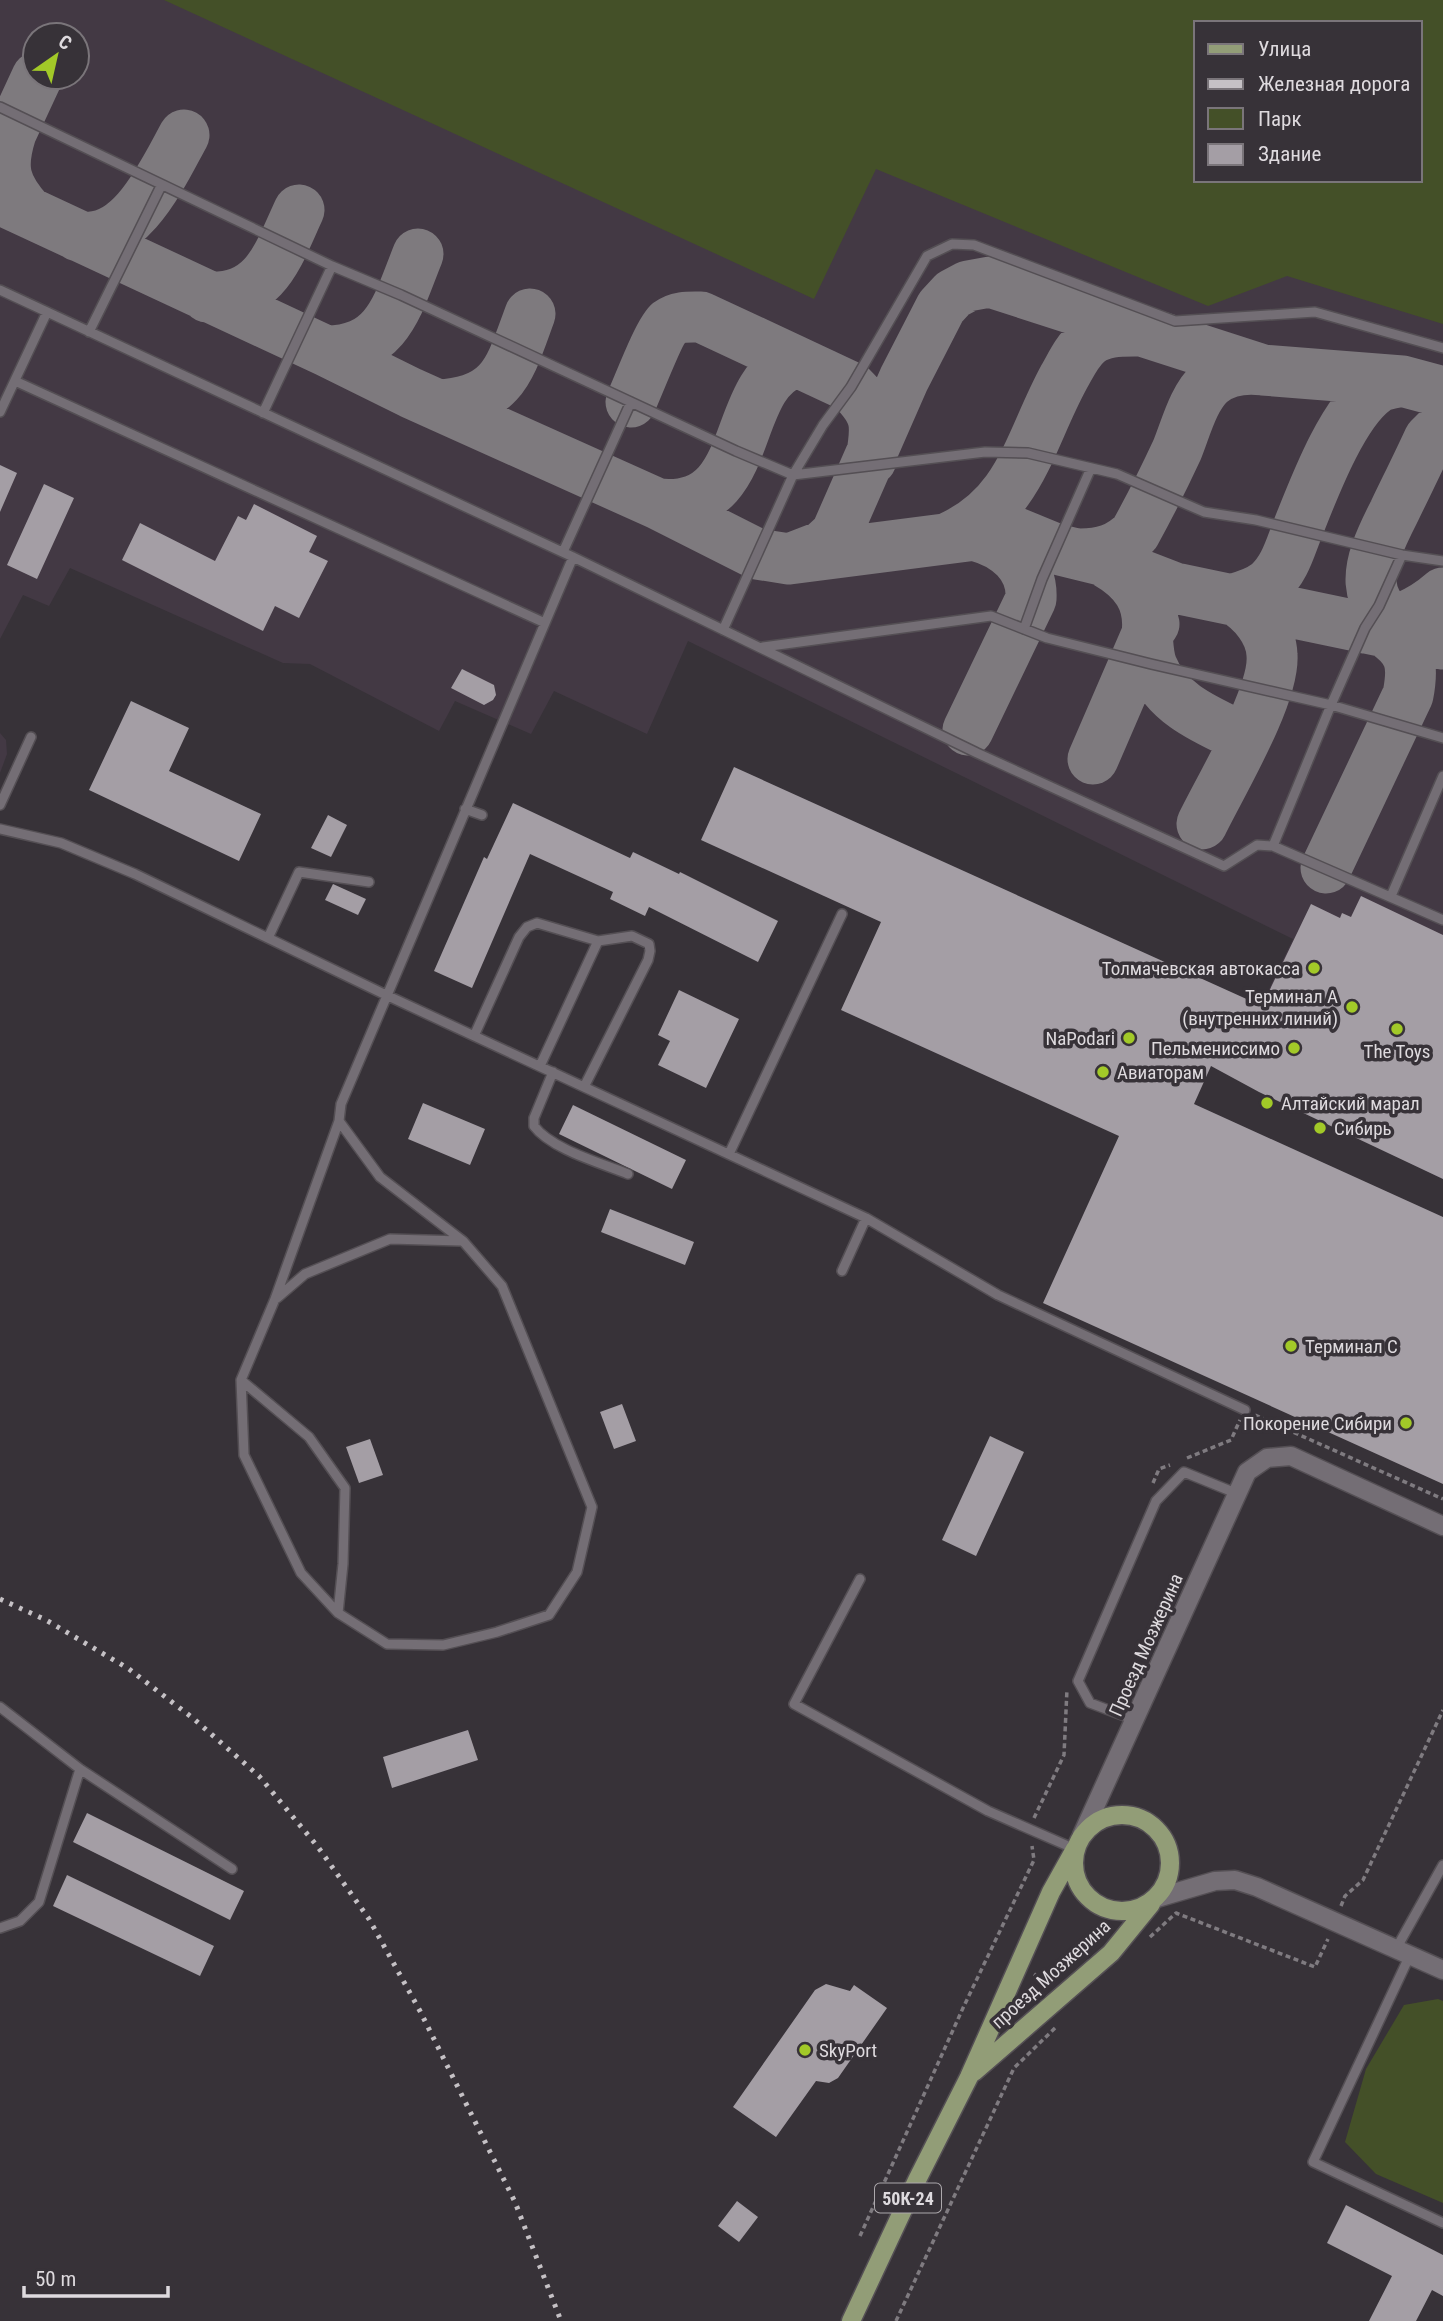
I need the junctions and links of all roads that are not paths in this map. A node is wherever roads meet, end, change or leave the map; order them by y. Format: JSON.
{"nodes":[{"id":1,"x":0,"y":107,"type":"edge"},
{"id":2,"x":161,"y":186,"type":"junction"},
{"id":3,"x":332,"y":266,"type":"junction"},
{"id":4,"x":0,"y":290,"type":"edge"},
{"id":5,"x":47,"y":312,"type":"junction"},
{"id":6,"x":89,"y":332,"type":"junction"},
{"id":7,"x":1443,"y":348,"type":"edge"},
{"id":8,"x":15,"y":381,"type":"junction"},
{"id":9,"x":631,"y":402,"type":"junction"},
{"id":10,"x":0,"y":412,"type":"edge"},
{"id":11,"x":263,"y":413,"type":"junction"},
{"id":12,"x":1091,"y":468,"type":"junction"},
{"id":13,"x":793,"y":475,"type":"junction"},
{"id":14,"x":563,"y":552,"type":"junction"},
{"id":15,"x":1402,"y":555,"type":"junction"},
{"id":16,"x":573,"y":557,"type":"junction"},
{"id":17,"x":1443,"y":561,"type":"edge"},
{"id":18,"x":545,"y":623,"type":"junction"},
{"id":19,"x":1024,"y":629,"type":"junction"},
{"id":20,"x":723,"y":630,"type":"junction"},
{"id":21,"x":762,"y":647,"type":"junction"},
{"id":22,"x":1331,"y":705,"type":"junction"},
{"id":23,"x":31,"y":737,"type":"dead end"},
{"id":24,"x":1443,"y":738,"type":"edge"},
{"id":25,"x":1443,"y":776,"type":"edge"},
{"id":26,"x":0,"y":806,"type":"edge"},
{"id":27,"x":465,"y":809,"type":"junction"},
{"id":28,"x":482,"y":814,"type":"dead end"},
{"id":29,"x":0,"y":829,"type":"edge"},
{"id":30,"x":1273,"y":846,"type":"junction"},
{"id":31,"x":369,"y":882,"type":"dead end"},
{"id":32,"x":1391,"y":896,"type":"junction"},
{"id":33,"x":842,"y":914,"type":"dead end"},
{"id":34,"x":1443,"y":920,"type":"edge"},
{"id":35,"x":268,"y":938,"type":"junction"},
{"id":36,"x":598,"y":941,"type":"junction"},
{"id":37,"x":386,"y":995,"type":"junction"},
{"id":38,"x":474,"y":1036,"type":"junction"},
{"id":39,"x":540,"y":1066,"type":"junction"},
{"id":40,"x":553,"y":1072,"type":"junction"},
{"id":41,"x":583,"y":1087,"type":"junction"},
{"id":42,"x":339,"y":1121,"type":"junction"},
{"id":43,"x":729,"y":1154,"type":"junction"},
{"id":44,"x":628,"y":1174,"type":"dead end"},
{"id":45,"x":866,"y":1218,"type":"junction"},
{"id":46,"x":463,"y":1241,"type":"junction"},
{"id":47,"x":842,"y":1271,"type":"dead end"},
{"id":48,"x":275,"y":1299,"type":"junction"},
{"id":49,"x":241,"y":1380,"type":"junction"},
{"id":50,"x":1245,"y":1410,"type":"road end"},
{"id":51,"x":1238,"y":1494,"type":"junction"},
{"id":52,"x":1443,"y":1526,"type":"edge"},
{"id":53,"x":860,"y":1579,"type":"dead end"},
{"id":54,"x":338,"y":1613,"type":"junction"},
{"id":55,"x":0,"y":1707,"type":"edge"},
{"id":56,"x":1135,"y":1720,"type":"junction"},
{"id":57,"x":80,"y":1769,"type":"junction"},
{"id":58,"x":1079,"y":1842,"type":"junction"},
{"id":59,"x":1443,"y":1865,"type":"edge"},
{"id":60,"x":232,"y":1869,"type":"dead end"},
{"id":61,"x":1157,"y":1898,"type":"junction"},
{"id":62,"x":0,"y":1928,"type":"edge"},
{"id":63,"x":1403,"y":1952,"type":"junction"},
{"id":64,"x":1443,"y":1970,"type":"edge"},
{"id":65,"x":969,"y":2077,"type":"junction"},
{"id":66,"x":1443,"y":2223,"type":"edge"},
{"id":67,"x":851,"y":2321,"type":"edge"}],
"edges":[{"from":1,"to":2,"type":"lane"},
{"from":2,"to":3,"type":"lane"},
{"from":2,"to":6,"type":"lane"},
{"from":3,"to":9,"type":"lane"},
{"from":3,"to":11,"type":"lane"},
{"from":4,"to":5,"type":"lane"},
{"from":5,"to":6,"type":"lane"},
{"from":5,"to":8,"type":"lane"},
{"from":6,"to":11,"type":"lane"},
{"from":7,"to":13,"type":"lane"},
{"from":8,"to":10,"type":"lane"},
{"from":8,"to":18,"type":"lane"},
{"from":9,"to":13,"type":"lane"},
{"from":9,"to":14,"type":"lane"},
{"from":11,"to":14,"type":"lane"},
{"from":12,"to":13,"type":"lane"},
{"from":12,"to":15,"type":"lane"},
{"from":12,"to":19,"type":"lane"},
{"from":13,"to":20,"type":"lane"},
{"from":14,"to":16,"type":"lane"},
{"from":15,"to":17,"type":"lane"},
{"from":15,"to":22,"type":"lane"},
{"from":16,"to":18,"type":"lane"},
{"from":16,"to":20,"type":"lane"},
{"from":18,"to":27,"type":"lane"},
{"from":19,"to":21,"type":"lane"},
{"from":19,"to":22,"type":"lane"},
{"from":20,"to":21,"type":"lane"},
{"from":21,"to":30,"type":"lane"},
{"from":22,"to":24,"type":"lane"},
{"from":22,"to":30,"type":"lane"},
{"from":23,"to":26,"type":"lane"},
{"from":25,"to":32,"type":"lane"},
{"from":27,"to":28,"type":"lane"},
{"from":27,"to":37,"type":"lane"},
{"from":29,"to":35,"type":"lane"},
{"from":30,"to":32,"type":"lane"},
{"from":31,"to":35,"type":"lane"},
{"from":32,"to":34,"type":"lane"},
{"from":33,"to":43,"type":"lane"},
{"from":35,"to":37,"type":"lane"},
{"from":36,"to":38,"type":"lane"},
{"from":36,"to":39,"type":"lane"},
{"from":36,"to":41,"type":"lane"},
{"from":37,"to":38,"type":"lane"},
{"from":37,"to":42,"type":"lane"},
{"from":38,"to":39,"type":"lane"},
{"from":39,"to":40,"type":"lane"},
{"from":40,"to":41,"type":"lane"},
{"from":40,"to":44,"type":"lane"},
{"from":41,"to":43,"type":"lane"},
{"from":42,"to":46,"type":"lane"},
{"from":42,"to":48,"type":"lane"},
{"from":43,"to":45,"type":"lane"},
{"from":45,"to":47,"type":"lane"},
{"from":45,"to":50,"type":"lane"},
{"from":46,"to":48,"type":"lane"},
{"from":46,"to":54,"type":"lane"},
{"from":48,"to":49,"type":"lane"},
{"from":49,"to":54,"type":"lane"},
{"from":49,"to":54,"type":"lane"},
{"from":51,"to":52,"type":"street","name":"Проезд Мозжерина"},
{"from":51,"to":56,"type":"street","name":"Проезд Мозжерина"},
{"from":51,"to":56,"type":"lane"},
{"from":53,"to":58,"type":"lane"},
{"from":55,"to":57,"type":"lane"},
{"from":56,"to":58,"type":"street","name":"Проезд Мозжерина"},
{"from":57,"to":60,"type":"lane"},
{"from":57,"to":62,"type":"lane"},
{"from":58,"to":61,"type":"main road","name":"Проезд Мозжерина"},
{"from":58,"to":61,"type":"main road"},
{"from":58,"to":65,"type":"main road","name":"проезд Мозжерина"},
{"from":59,"to":63,"type":"lane"},
{"from":61,"to":63,"type":"street"},
{"from":61,"to":65,"type":"main road","name":"проезд Мозжерина"},
{"from":63,"to":64,"type":"street"},
{"from":63,"to":66,"type":"lane"},
{"from":65,"to":67,"type":"main road","name":"проезд Мозжерина","number":"50К-24"}]}
